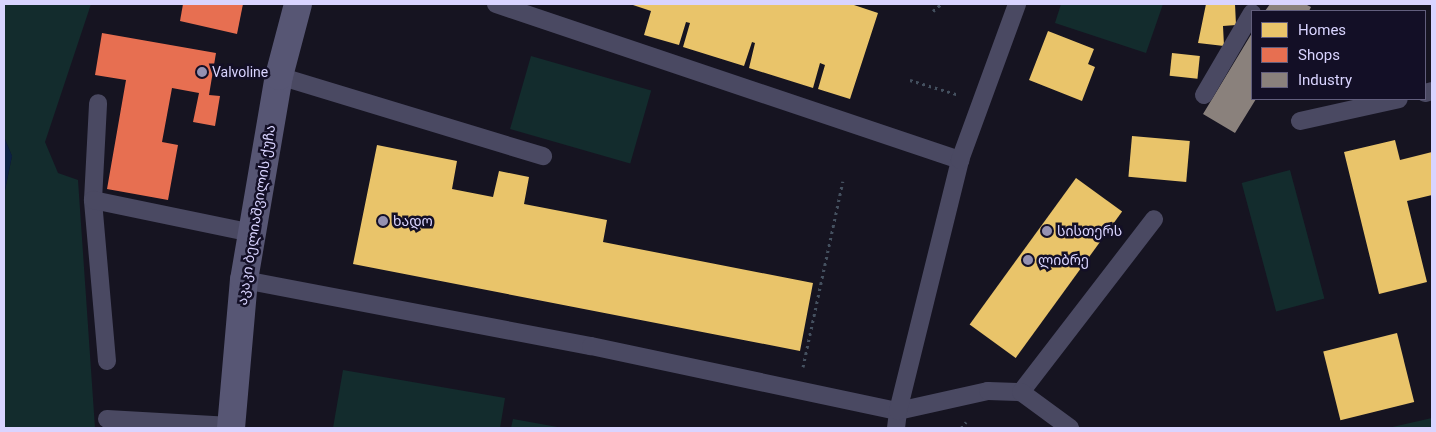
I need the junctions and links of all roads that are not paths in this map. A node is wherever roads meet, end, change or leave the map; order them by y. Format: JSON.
{"nodes":[{"id":1,"x":298,"y":4,"type":"edge"},
{"id":2,"x":496,"y":4,"type":"edge"},
{"id":3,"x":1017,"y":4,"type":"edge"},
{"id":4,"x":1251,"y":15,"type":"edge"},
{"id":5,"x":279,"y":76,"type":"junction"},
{"id":6,"x":1204,"y":95,"type":"dead end"},
{"id":7,"x":1394,"y":100,"type":"edge"},
{"id":8,"x":98,"y":103,"type":"dead end"},
{"id":9,"x":1300,"y":121,"type":"dead end"},
{"id":10,"x":543,"y":156,"type":"dead end"},
{"id":11,"x":960,"y":160,"type":"junction"},
{"id":12,"x":94,"y":200,"type":"junction"},
{"id":13,"x":1154,"y":218,"type":"dead end"},
{"id":14,"x":252,"y":233,"type":"junction"},
{"id":15,"x":244,"y":280,"type":"junction"},
{"id":16,"x":107,"y":361,"type":"dead end"},
{"id":17,"x":1021,"y":392,"type":"junction"},
{"id":18,"x":106,"y":419,"type":"dead end"},
{"id":19,"x":897,"y":420,"type":"edge"},
{"id":20,"x":231,"y":427,"type":"edge"},
{"id":21,"x":1070,"y":428,"type":"edge"}],
"edges":[{"from":1,"to":5,"type":"main road","name":"აკაკი ბელიაშვილის ქუჩა"},
{"from":2,"to":11,"type":"lane"},
{"from":3,"to":11,"type":"lane"},
{"from":4,"to":6,"type":"lane"},
{"from":5,"to":10,"type":"lane"},
{"from":5,"to":14,"type":"main road","name":"აკაკი ბელიაშვილის ქუჩა"},
{"from":7,"to":9,"type":"lane"},
{"from":8,"to":12,"type":"lane"},
{"from":11,"to":19,"type":"lane"},
{"from":12,"to":14,"type":"lane"},
{"from":12,"to":16,"type":"lane"},
{"from":13,"to":17,"type":"lane"},
{"from":14,"to":15,"type":"main road","name":"აკაკი ბელიაშვილის ქუჩა"},
{"from":15,"to":19,"type":"lane"},
{"from":15,"to":20,"type":"main road","name":"აკაკი ბელიაშვილის ქუჩა"},
{"from":17,"to":19,"type":"lane"},
{"from":17,"to":21,"type":"lane"},
{"from":18,"to":20,"type":"lane"}]}
